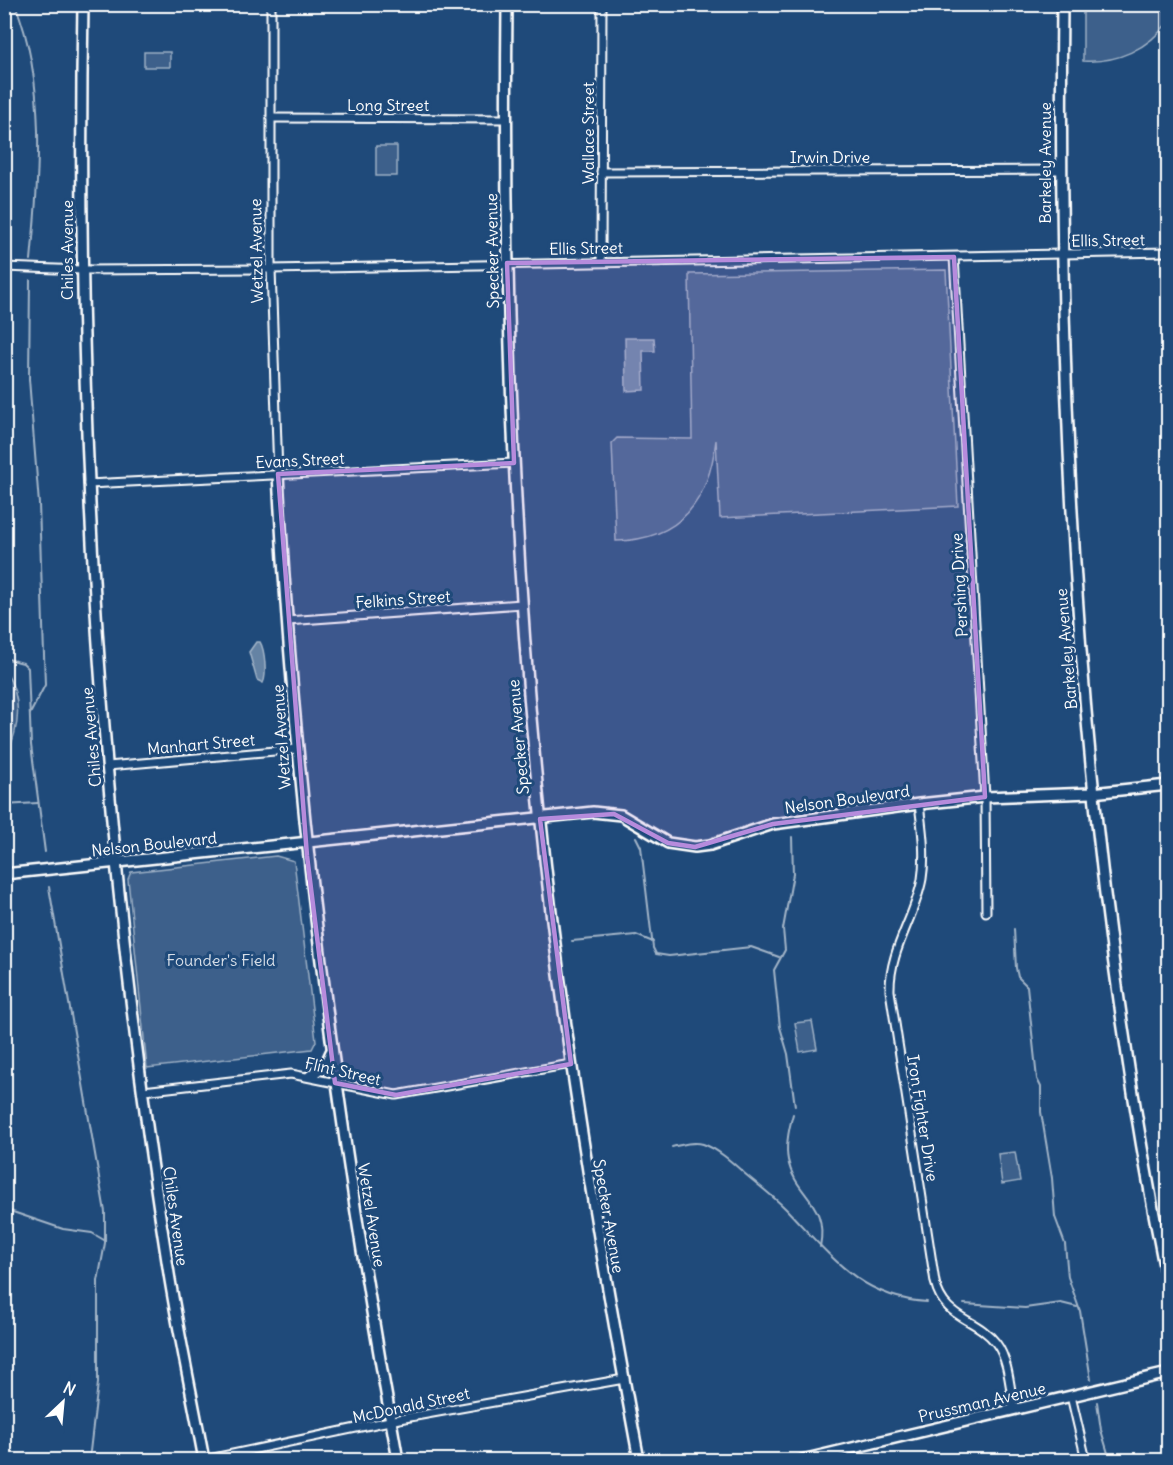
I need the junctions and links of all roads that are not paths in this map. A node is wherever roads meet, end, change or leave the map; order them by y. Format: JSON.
{"nodes":[{"id":1,"x":83,"y":4,"type":"edge"},
{"id":2,"x":271,"y":4,"type":"edge"},
{"id":3,"x":507,"y":4,"type":"edge"},
{"id":4,"x":602,"y":4,"type":"edge"},
{"id":5,"x":1062,"y":4,"type":"edge"},
{"id":6,"x":271,"y":118,"type":"junction"},
{"id":7,"x":506,"y":119,"type":"junction"},
{"id":8,"x":1060,"y":170,"type":"junction"},
{"id":9,"x":601,"y":172,"type":"junction"},
{"id":10,"x":1168,"y":252,"type":"edge"},
{"id":11,"x":1060,"y":254,"type":"junction"},
{"id":12,"x":954,"y":257,"type":"junction"},
{"id":13,"x":601,"y":262,"type":"junction"},
{"id":14,"x":507,"y":263,"type":"junction"},
{"id":15,"x":4,"y":267,"type":"edge"},
{"id":16,"x":271,"y":269,"type":"junction"},
{"id":17,"x":82,"y":270,"type":"junction"},
{"id":18,"x":513,"y":463,"type":"junction"},
{"id":19,"x":279,"y":474,"type":"junction"},
{"id":20,"x":88,"y":484,"type":"junction"},
{"id":21,"x":522,"y":604,"type":"junction"},
{"id":22,"x":287,"y":621,"type":"junction"},
{"id":23,"x":297,"y":748,"type":"junction"},
{"id":24,"x":108,"y":766,"type":"junction"},
{"id":25,"x":1168,"y":785,"type":"edge"},
{"id":26,"x":1092,"y":793,"type":"junction"},
{"id":27,"x":985,"y":797,"type":"junction"},
{"id":28,"x":919,"y":804,"type":"junction"},
{"id":29,"x":540,"y":819,"type":"junction"},
{"id":30,"x":306,"y":843,"type":"junction"},
{"id":31,"x":116,"y":863,"type":"junction"},
{"id":32,"x":4,"y":874,"type":"edge"},
{"id":33,"x":986,"y":912,"type":"dead end"},
{"id":34,"x":331,"y":1052,"type":"junction"},
{"id":35,"x":571,"y":1064,"type":"junction"},
{"id":36,"x":310,"y":1077,"type":"junction"},
{"id":37,"x":335,"y":1083,"type":"junction"},
{"id":38,"x":143,"y":1091,"type":"junction"},
{"id":39,"x":1168,"y":1286,"type":"edge"},
{"id":40,"x":1168,"y":1373,"type":"edge"},
{"id":41,"x":624,"y":1379,"type":"junction"},
{"id":42,"x":1071,"y":1396,"type":"junction"},
{"id":43,"x":1014,"y":1410,"type":"junction"},
{"id":44,"x":391,"y":1422,"type":"junction"},
{"id":45,"x":204,"y":1461,"type":"edge"},
{"id":46,"x":398,"y":1461,"type":"edge"},
{"id":47,"x":639,"y":1461,"type":"edge"},
{"id":48,"x":802,"y":1461,"type":"edge"},
{"id":49,"x":1086,"y":1461,"type":"edge"}],
"edges":[{"from":1,"to":17,"type":"street","name":"Chiles Avenue"},
{"from":2,"to":6,"type":"street","name":"Wetzel Avenue"},
{"from":3,"to":7,"type":"street","name":"Specker Avenue"},
{"from":4,"to":9,"type":"street","name":"Wallace Street"},
{"from":5,"to":8,"type":"street","name":"Barkeley Avenue"},
{"from":6,"to":7,"type":"street","name":"Long Street"},
{"from":6,"to":16,"type":"street","name":"Wetzel Avenue"},
{"from":7,"to":14,"type":"street","name":"Specker Avenue"},
{"from":8,"to":9,"type":"street","name":"Irwin Drive"},
{"from":8,"to":11,"type":"street","name":"Barkeley Avenue"},
{"from":9,"to":13,"type":"street","name":"Wallace Street"},
{"from":10,"to":11,"type":"street","name":"Ellis Street"},
{"from":11,"to":12,"type":"street","name":"Ellis Street"},
{"from":11,"to":26,"type":"street","name":"Barkeley Avenue"},
{"from":12,"to":13,"type":"street","name":"Ellis Street"},
{"from":12,"to":27,"type":"street","name":"Pershing Drive"},
{"from":13,"to":14,"type":"street","name":"Ellis Street"},
{"from":14,"to":16,"type":"street","name":"Ellis Street"},
{"from":14,"to":18,"type":"street","name":"Specker Avenue"},
{"from":15,"to":17,"type":"street","name":"Ellis Street"},
{"from":16,"to":17,"type":"street","name":"Ellis Street"},
{"from":16,"to":19,"type":"street","name":"Wetzel Avenue"},
{"from":17,"to":20,"type":"street","name":"Chiles Avenue"},
{"from":18,"to":19,"type":"street","name":"Evans Street"},
{"from":18,"to":21,"type":"street","name":"Specker Avenue"},
{"from":19,"to":20,"type":"street","name":"Evans Street"},
{"from":19,"to":22,"type":"street","name":"Wetzel Avenue"},
{"from":20,"to":24,"type":"street","name":"Chiles Avenue"},
{"from":21,"to":22,"type":"street","name":"Felkins Street"},
{"from":21,"to":29,"type":"street","name":"Specker Avenue"},
{"from":22,"to":23,"type":"street","name":"Wetzel Avenue"},
{"from":23,"to":24,"type":"street","name":"Manhart Street"},
{"from":23,"to":30,"type":"street","name":"Wetzel Avenue"},
{"from":24,"to":31,"type":"street","name":"Chiles Avenue"},
{"from":25,"to":26,"type":"street","name":"Nelson Boulevard"},
{"from":26,"to":27,"type":"street","name":"Nelson Boulevard"},
{"from":26,"to":39,"type":"street","name":"Barkeley Avenue"},
{"from":27,"to":28,"type":"street","name":"Nelson Boulevard"},
{"from":27,"to":33,"type":"street","name":"Pershing Drive"},
{"from":28,"to":29,"type":"street","name":"Nelson Boulevard"},
{"from":28,"to":43,"type":"street","name":"Iron Fighter Drive"},
{"from":29,"to":30,"type":"street","name":"Nelson Boulevard"},
{"from":29,"to":35,"type":"street","name":"Specker Avenue"},
{"from":30,"to":31,"type":"street","name":"Nelson Boulevard"},
{"from":30,"to":34,"type":"street","name":"Wetzel Avenue"},
{"from":31,"to":32,"type":"street","name":"Nelson Boulevard"},
{"from":31,"to":38,"type":"street","name":"Chiles Avenue"},
{"from":34,"to":36,"type":"street"},
{"from":34,"to":37,"type":"street","name":"Wetzel Avenue"},
{"from":35,"to":37,"type":"street","name":"Flint Street"},
{"from":35,"to":41,"type":"street","name":"Specker Avenue"},
{"from":36,"to":37,"type":"street","name":"Flint Street"},
{"from":36,"to":38,"type":"street","name":"Flint Street"},
{"from":37,"to":44,"type":"street","name":"Wetzel Avenue"},
{"from":38,"to":45,"type":"street","name":"Chiles Avenue"},
{"from":40,"to":42,"type":"street","name":"Prussman Avenue"},
{"from":41,"to":44,"type":"street","name":"McDonald Street"},
{"from":41,"to":47,"type":"street","name":"Specker Avenue"},
{"from":42,"to":43,"type":"street","name":"Prussman Avenue"},
{"from":42,"to":49,"type":"street"},
{"from":43,"to":48,"type":"street","name":"Prussman Avenue"},
{"from":44,"to":45,"type":"street","name":"McDonald Street"},
{"from":44,"to":46,"type":"street","name":"Wetzel Avenue"}]}
